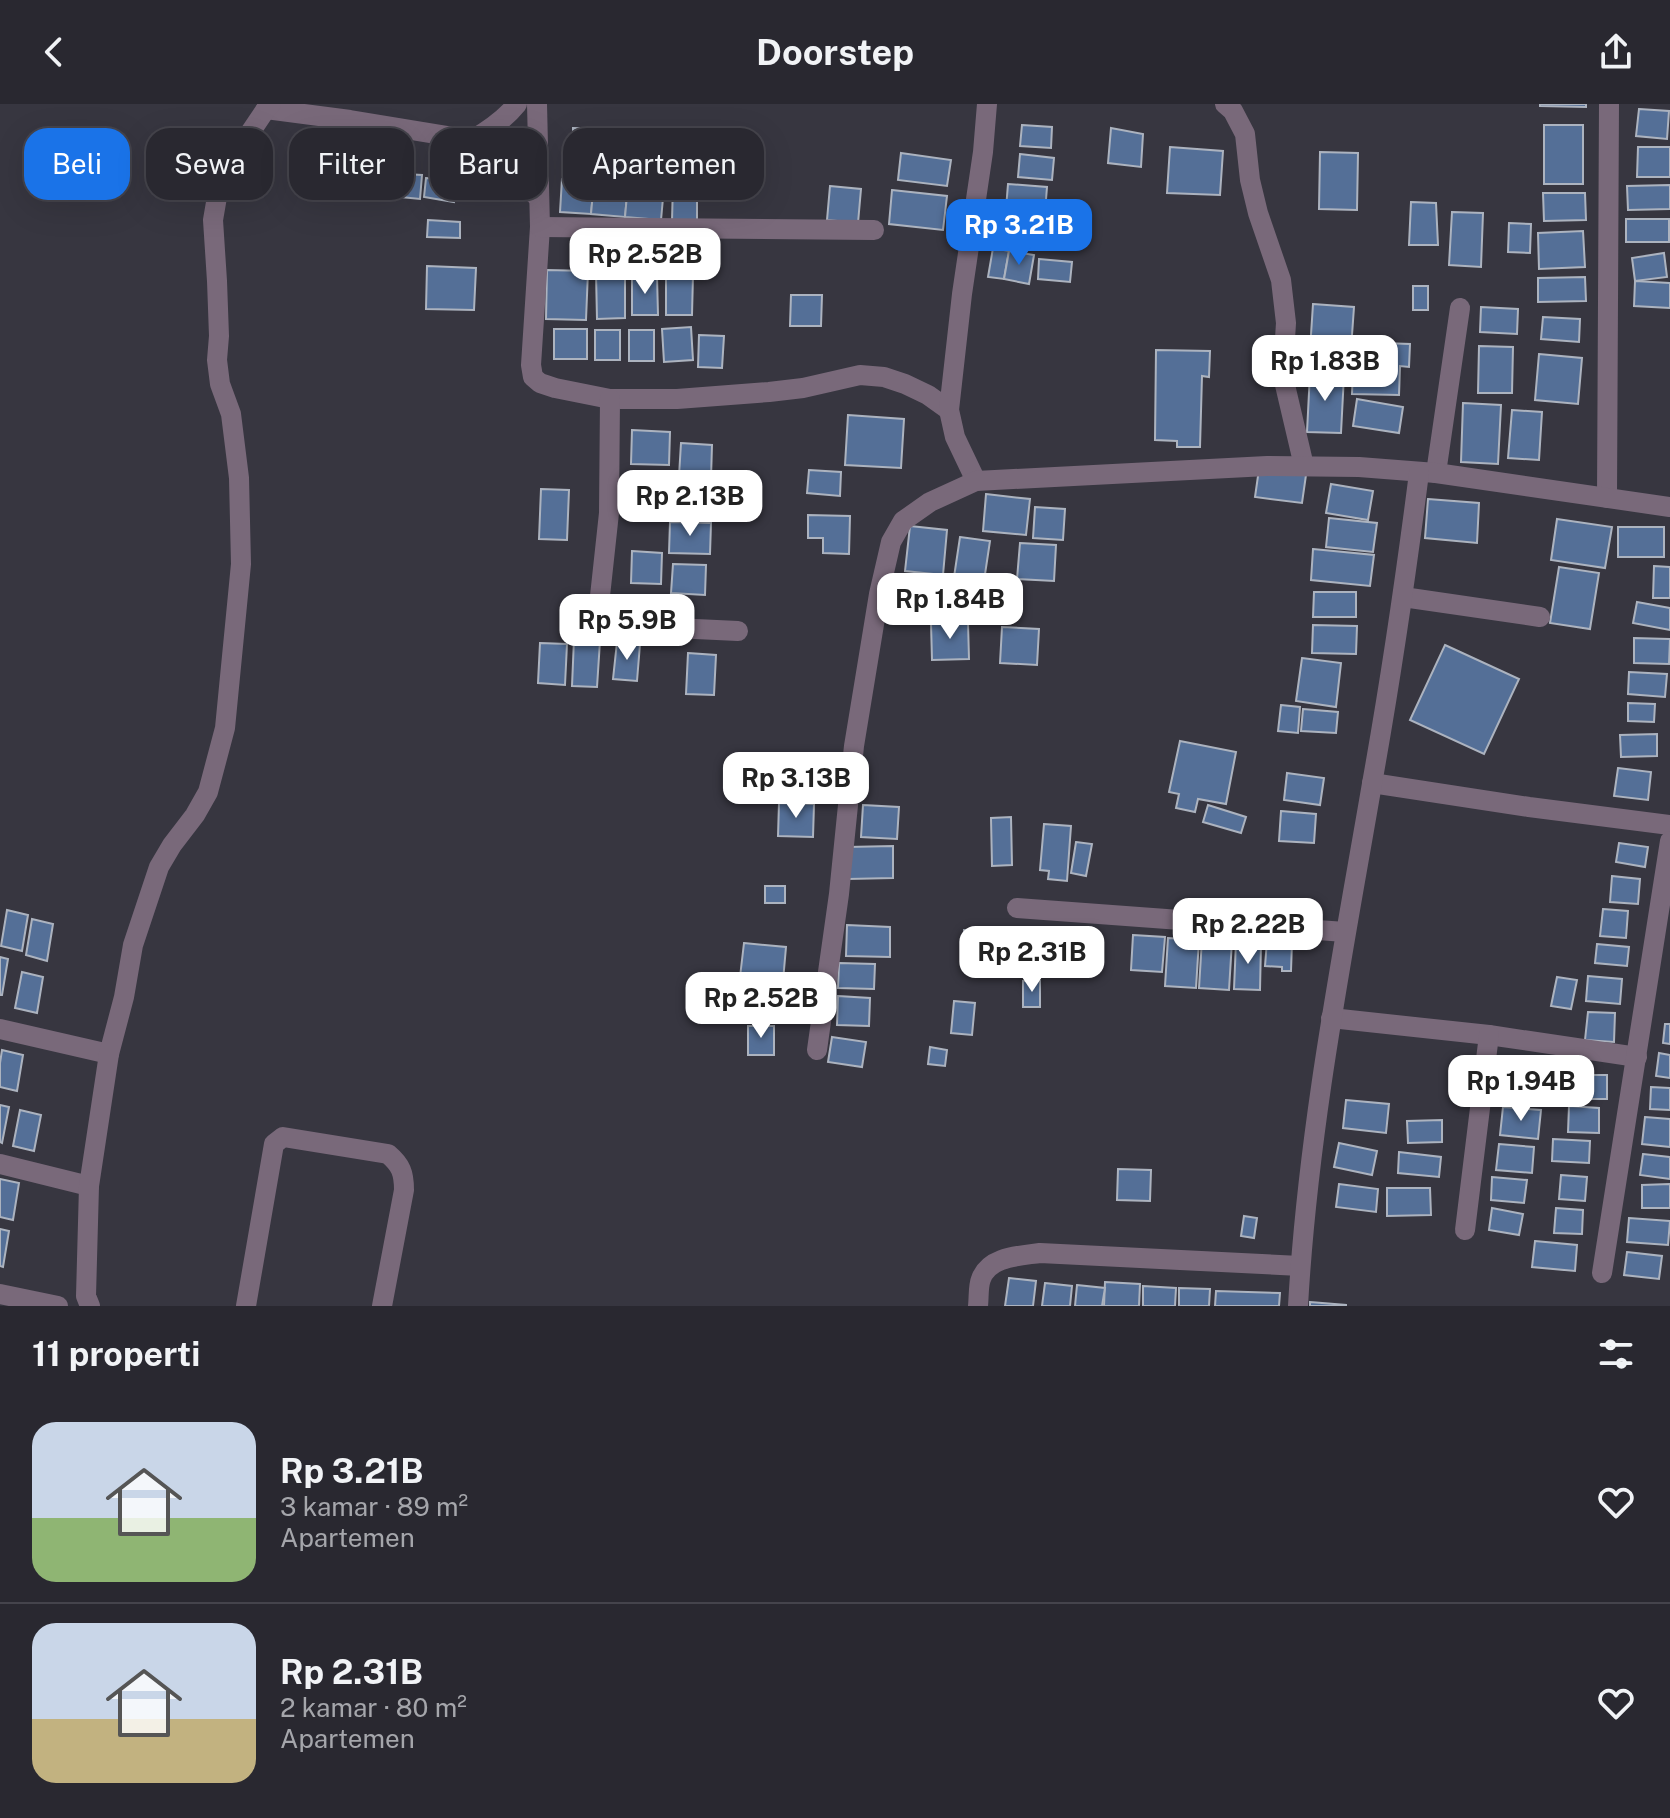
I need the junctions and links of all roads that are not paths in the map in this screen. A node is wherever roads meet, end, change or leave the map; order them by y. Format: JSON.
{"nodes":[{"id":1,"x":517,"y":104,"type":"edge"},
{"id":2,"x":537,"y":104,"type":"edge"},
{"id":3,"x":987,"y":104,"type":"edge"},
{"id":4,"x":1225,"y":104,"type":"edge"},
{"id":5,"x":1609,"y":104,"type":"edge"},
{"id":6,"x":268,"y":107,"type":"edge"},
{"id":7,"x":492,"y":128,"type":"edge"},
{"id":8,"x":538,"y":128,"type":"edge"},
{"id":9,"x":430,"y":133,"type":"edge"},
{"id":10,"x":539,"y":200,"type":"edge"},
{"id":11,"x":540,"y":227,"type":"junction"},
{"id":12,"x":874,"y":230,"type":"dead end"},
{"id":13,"x":1460,"y":308,"type":"dead end"},
{"id":14,"x":610,"y":399,"type":"junction"},
{"id":15,"x":949,"y":410,"type":"junction"},
{"id":16,"x":1304,"y":466,"type":"junction"},
{"id":17,"x":1428,"y":473,"type":"junction"},
{"id":18,"x":976,"y":481,"type":"junction"},
{"id":19,"x":1607,"y":498,"type":"junction"},
{"id":20,"x":1670,"y":507,"type":"edge"},
{"id":21,"x":1403,"y":597,"type":"junction"},
{"id":22,"x":1540,"y":617,"type":"dead end"},
{"id":23,"x":738,"y":631,"type":"dead end"},
{"id":24,"x":1372,"y":783,"type":"junction"},
{"id":25,"x":1670,"y":825,"type":"edge"},
{"id":26,"x":1670,"y":841,"type":"edge"},
{"id":27,"x":1017,"y":908,"type":"dead end"},
{"id":28,"x":1345,"y":932,"type":"junction"},
{"id":29,"x":1331,"y":1018,"type":"junction"},
{"id":30,"x":0,"y":1029,"type":"edge"},
{"id":31,"x":1489,"y":1035,"type":"junction"},
{"id":32,"x":817,"y":1050,"type":"dead end"},
{"id":33,"x":109,"y":1054,"type":"junction"},
{"id":34,"x":1637,"y":1057,"type":"junction"},
{"id":35,"x":0,"y":1164,"type":"edge"},
{"id":36,"x":89,"y":1186,"type":"junction"},
{"id":37,"x":1465,"y":1230,"type":"dead end"},
{"id":38,"x":1300,"y":1266,"type":"junction"},
{"id":39,"x":1602,"y":1273,"type":"dead end"},
{"id":40,"x":0,"y":1294,"type":"edge"},
{"id":41,"x":58,"y":1306,"type":"edge"},
{"id":42,"x":90,"y":1306,"type":"edge"},
{"id":43,"x":246,"y":1306,"type":"edge"},
{"id":44,"x":382,"y":1306,"type":"edge"},
{"id":45,"x":978,"y":1306,"type":"edge"},
{"id":46,"x":1298,"y":1306,"type":"edge"}],
"edges":[{"from":1,"to":7,"type":"street"},
{"from":2,"to":8,"type":"street"},
{"from":3,"to":15,"type":"street"},
{"from":4,"to":16,"type":"street"},
{"from":5,"to":19,"type":"street"},
{"from":6,"to":9,"type":"street"},
{"from":6,"to":33,"type":"street"},
{"from":10,"to":11,"type":"street"},
{"from":11,"to":12,"type":"street"},
{"from":11,"to":14,"type":"street"},
{"from":13,"to":17,"type":"street"},
{"from":14,"to":15,"type":"street"},
{"from":14,"to":23,"type":"street"},
{"from":15,"to":18,"type":"street"},
{"from":16,"to":17,"type":"street"},
{"from":16,"to":18,"type":"street"},
{"from":17,"to":19,"type":"street"},
{"from":17,"to":21,"type":"street"},
{"from":18,"to":32,"type":"street"},
{"from":19,"to":20,"type":"street"},
{"from":21,"to":22,"type":"street"},
{"from":21,"to":24,"type":"street"},
{"from":24,"to":25,"type":"street"},
{"from":24,"to":28,"type":"street"},
{"from":26,"to":34,"type":"street"},
{"from":27,"to":28,"type":"street"},
{"from":28,"to":29,"type":"street"},
{"from":29,"to":31,"type":"street"},
{"from":29,"to":38,"type":"street"},
{"from":30,"to":33,"type":"street"},
{"from":31,"to":34,"type":"street"},
{"from":31,"to":37,"type":"street"},
{"from":33,"to":36,"type":"street"},
{"from":34,"to":39,"type":"street"},
{"from":35,"to":36,"type":"street"},
{"from":36,"to":42,"type":"street"},
{"from":38,"to":45,"type":"street"},
{"from":38,"to":46,"type":"street"},
{"from":40,"to":41,"type":"street"},
{"from":43,"to":44,"type":"street"}]}
